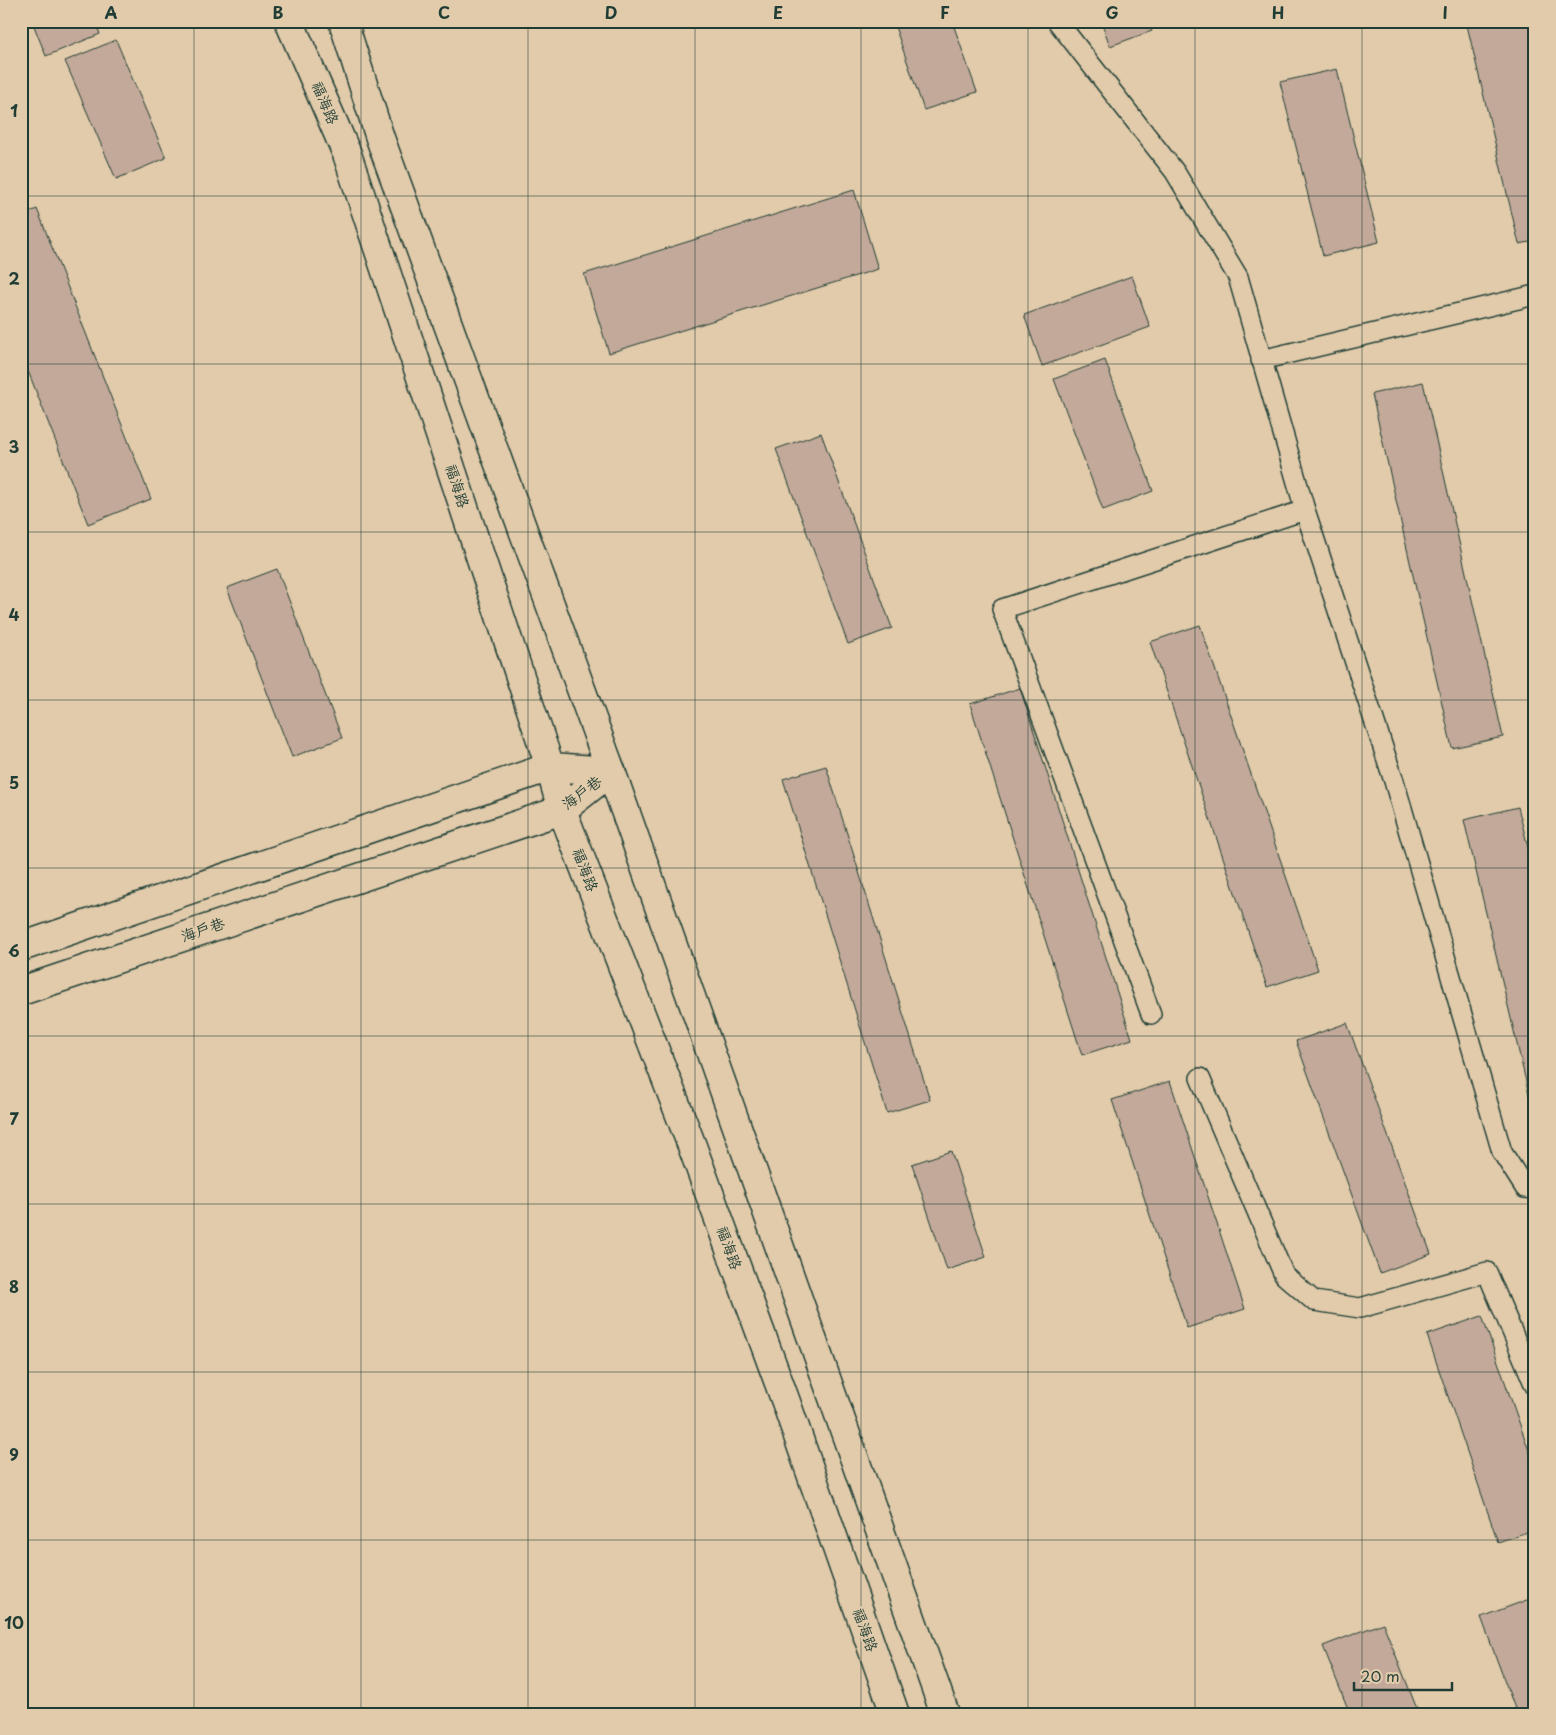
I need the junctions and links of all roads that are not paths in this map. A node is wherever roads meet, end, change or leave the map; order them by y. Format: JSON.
{"nodes":[{"id":1,"x":289,"y":21,"type":"edge"},
{"id":2,"x":343,"y":21,"type":"edge"},
{"id":3,"x":1057,"y":21,"type":"edge"},
{"id":4,"x":1535,"y":295,"type":"edge"},
{"id":5,"x":1261,"y":360,"type":"junction"},
{"id":6,"x":1305,"y":510,"type":"junction"},
{"id":7,"x":550,"y":767,"type":"junction"},
{"id":8,"x":612,"y":771,"type":"junction"},
{"id":9,"x":562,"y":810,"type":"junction"},
{"id":10,"x":21,"y":947,"type":"edge"},
{"id":11,"x":21,"y":991,"type":"edge"},
{"id":12,"x":1151,"y":1014,"type":"dead end"},
{"id":13,"x":1200,"y":1078,"type":"dead end"},
{"id":14,"x":1535,"y":1189,"type":"edge"},
{"id":15,"x":1535,"y":1386,"type":"edge"},
{"id":16,"x":895,"y":1714,"type":"edge"},
{"id":17,"x":946,"y":1714,"type":"edge"}],
"edges":[{"from":1,"to":7,"type":"main road","name":"福海路"},
{"from":2,"to":8,"type":"main road"},
{"from":3,"to":5,"type":"lane"},
{"from":4,"to":5,"type":"lane"},
{"from":5,"to":6,"type":"lane"},
{"from":6,"to":12,"type":"lane"},
{"from":6,"to":14,"type":"lane"},
{"from":7,"to":8,"type":"main road","name":"海户巷"},
{"from":7,"to":9,"type":"main road","name":"福海路"},
{"from":7,"to":10,"type":"main road","name":"海户巷"},
{"from":8,"to":9,"type":"main road","name":"海户巷"},
{"from":8,"to":17,"type":"main road"},
{"from":9,"to":11,"type":"main road","name":"海户巷"},
{"from":9,"to":16,"type":"main road","name":"福海路"},
{"from":13,"to":15,"type":"lane"}]}
